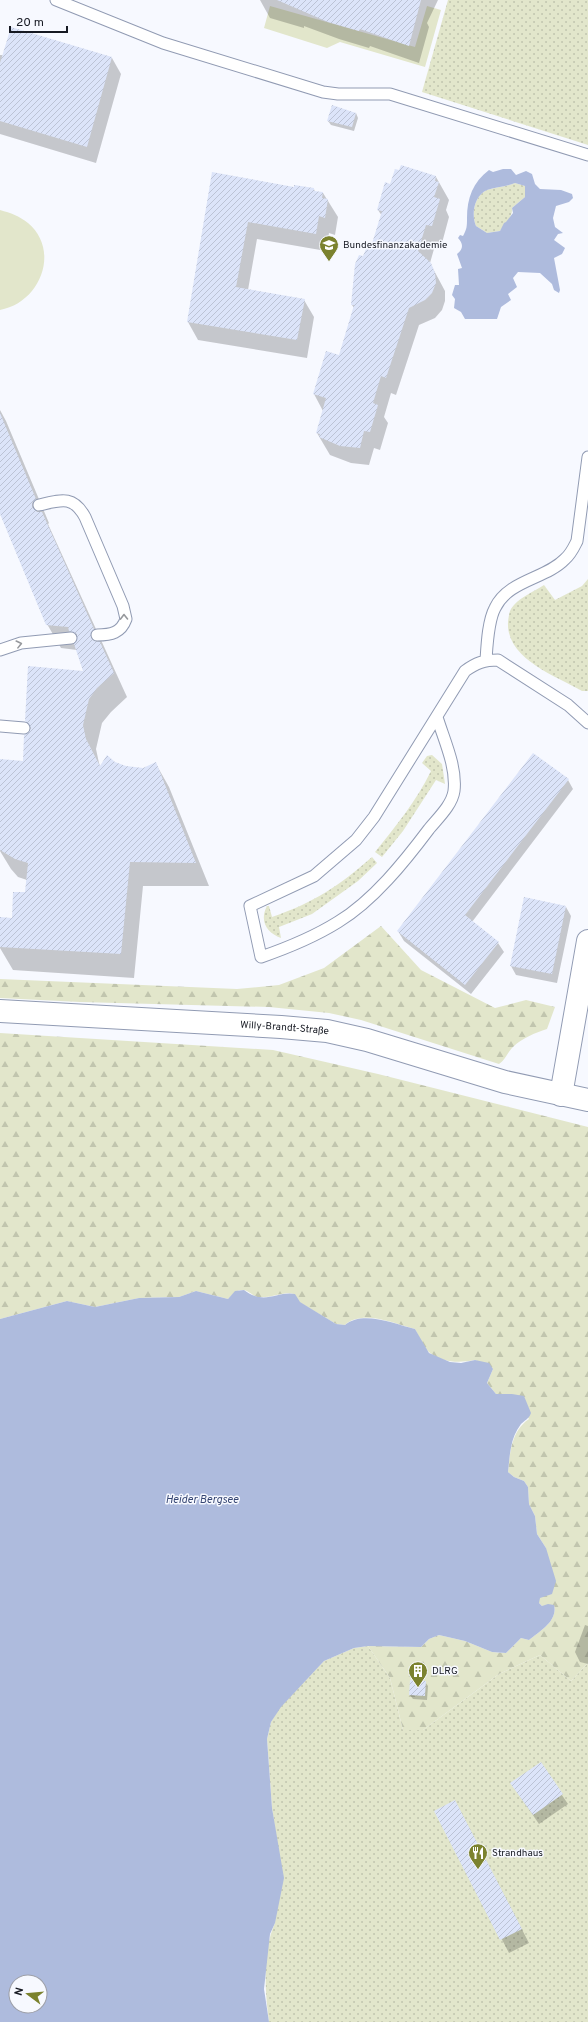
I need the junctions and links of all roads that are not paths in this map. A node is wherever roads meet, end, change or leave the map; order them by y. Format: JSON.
{"nodes":[{"id":1,"x":56,"y":0,"type":"edge"},
{"id":2,"x":588,"y":154,"type":"edge"},
{"id":3,"x":588,"y":457,"type":"edge"},
{"id":4,"x":39,"y":505,"type":"dead end"},
{"id":5,"x":97,"y":635,"type":"dead end"},
{"id":6,"x":71,"y":638,"type":"dead end"},
{"id":7,"x":0,"y":650,"type":"edge"},
{"id":8,"x":486,"y":660,"type":"junction"},
{"id":9,"x":437,"y":718,"type":"junction"},
{"id":10,"x":588,"y":723,"type":"edge"},
{"id":11,"x":0,"y":726,"type":"edge"},
{"id":12,"x":24,"y":728,"type":"dead end"},
{"id":13,"x":588,"y":941,"type":"edge"},
{"id":14,"x":0,"y":1011,"type":"edge"},
{"id":15,"x":561,"y":1095,"type":"junction"},
{"id":16,"x":588,"y":1100,"type":"edge"}],
"edges":[{"from":1,"to":2,"type":"lane"},
{"from":3,"to":8,"type":"lane"},
{"from":5,"to":4,"type":"lane","one_way":true},
{"from":7,"to":6,"type":"lane","one_way":true},
{"from":8,"to":9,"type":"lane"},
{"from":8,"to":10,"type":"lane"},
{"from":9,"to":9,"type":"lane"},
{"from":11,"to":12,"type":"lane"},
{"from":13,"to":15,"type":"street"},
{"from":14,"to":15,"type":"street","name":"Willy-Brandt-Straße"},
{"from":15,"to":16,"type":"street","name":"Willy-Brandt-Straße"}]}
